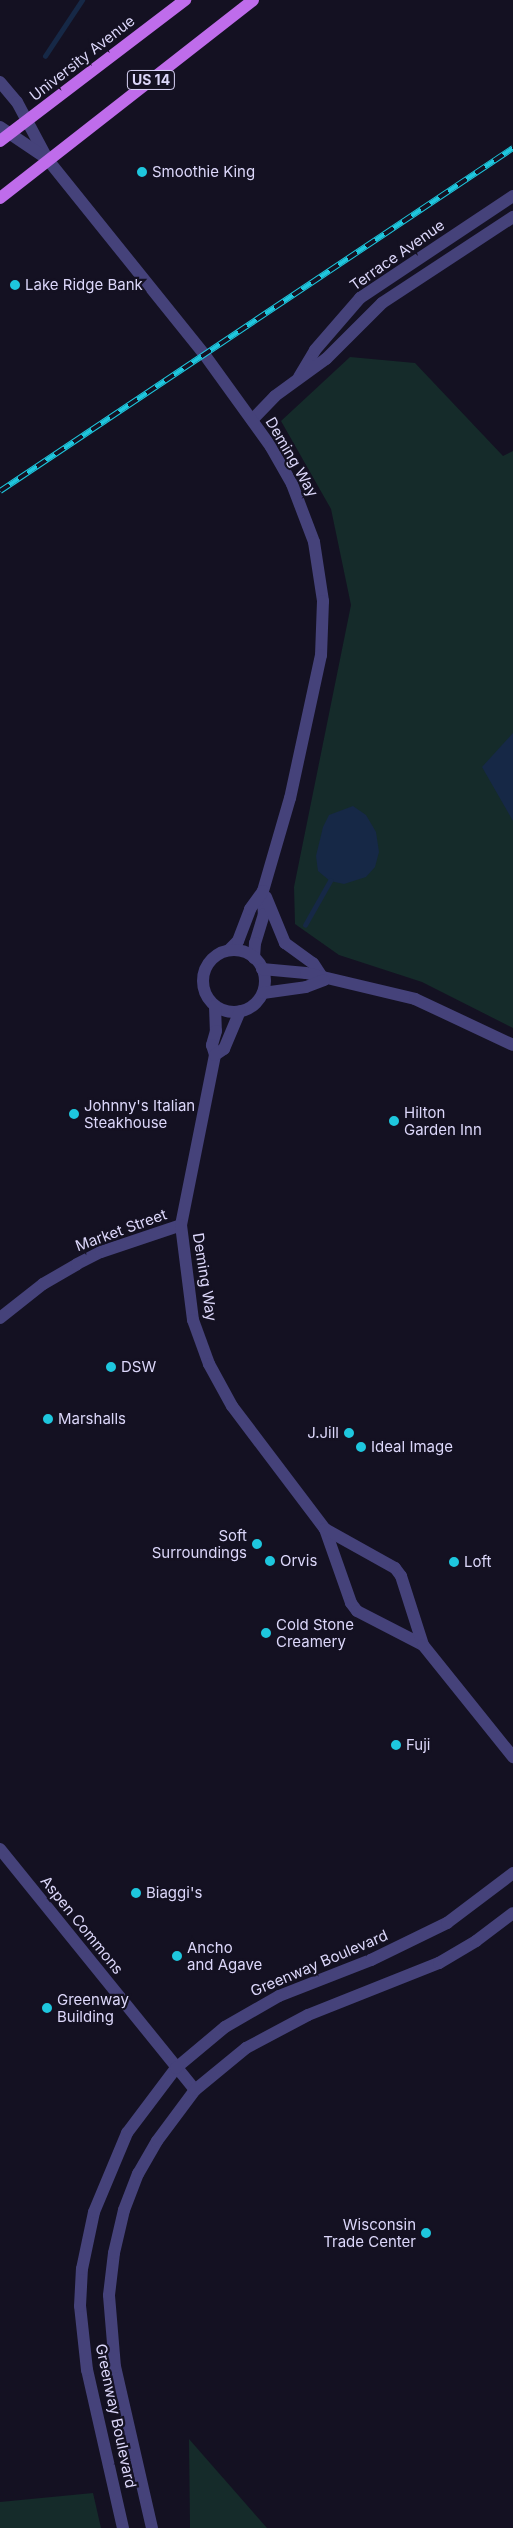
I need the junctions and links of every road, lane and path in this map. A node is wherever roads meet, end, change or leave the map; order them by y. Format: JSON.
{"nodes":[{"id":1,"x":184,"y":0,"type":"edge"},
{"id":2,"x":253,"y":0,"type":"edge"},
{"id":3,"x":0,"y":82,"type":"edge"},
{"id":4,"x":27,"y":121,"type":"junction"},
{"id":5,"x":3,"y":134,"type":"edge"},
{"id":6,"x":48,"y":160,"type":"junction"},
{"id":7,"x":513,"y":196,"type":"edge"},
{"id":8,"x":0,"y":198,"type":"edge"},
{"id":9,"x":513,"y":217,"type":"edge"},
{"id":10,"x":296,"y":381,"type":"junction"},
{"id":11,"x":252,"y":420,"type":"junction"},
{"id":12,"x":263,"y":891,"type":"junction"},
{"id":13,"x":229,"y":950,"type":"junction"},
{"id":14,"x":254,"y":958,"type":"junction"},
{"id":15,"x":262,"y":968,"type":"junction"},
{"id":16,"x":324,"y":980,"type":"junction"},
{"id":17,"x":263,"y":993,"type":"junction"},
{"id":18,"x":215,"y":1006,"type":"junction"},
{"id":19,"x":240,"y":1011,"type":"junction"},
{"id":20,"x":513,"y":1045,"type":"edge"},
{"id":21,"x":215,"y":1055,"type":"junction"},
{"id":22,"x":181,"y":1225,"type":"junction"},
{"id":23,"x":0,"y":1318,"type":"edge"},
{"id":24,"x":325,"y":1529,"type":"junction"},
{"id":25,"x":423,"y":1645,"type":"junction"},
{"id":26,"x":513,"y":1757,"type":"edge"},
{"id":27,"x":0,"y":1849,"type":"edge"},
{"id":28,"x":513,"y":1873,"type":"edge"},
{"id":29,"x":513,"y":1913,"type":"edge"},
{"id":30,"x":176,"y":2068,"type":"junction"},
{"id":31,"x":195,"y":2090,"type":"junction"},
{"id":32,"x":123,"y":2528,"type":"edge"},
{"id":33,"x":152,"y":2528,"type":"edge"}],
"edges":[{"from":1,"to":4,"type":"main road","name":"University Avenue","number":"US 14"},
{"from":2,"to":6,"type":"main road","number":"US 14"},
{"from":3,"to":4,"type":"street","name":"Deming Way"},
{"from":4,"to":5,"type":"main road","name":"University Avenue","number":"US 14"},
{"from":4,"to":6,"type":"street","name":"Deming Way"},
{"from":5,"to":6,"type":"street","name":"Deming Way"},
{"from":6,"to":8,"type":"main road","number":"US 14"},
{"from":6,"to":11,"type":"street","name":"Deming Way"},
{"from":7,"to":10,"type":"street","name":"Terrace Avenue"},
{"from":9,"to":10,"type":"street","name":"Terrace Avenue"},
{"from":10,"to":11,"type":"street","name":"Terrace Avenue"},
{"from":11,"to":12,"type":"street","name":"Deming Way"},
{"from":12,"to":13,"type":"street","name":"Deming Way"},
{"from":12,"to":14,"type":"street","name":"Deming Way"},
{"from":12,"to":16,"type":"street"},
{"from":13,"to":14,"type":"street"},
{"from":13,"to":18,"type":"street"},
{"from":14,"to":15,"type":"street"},
{"from":15,"to":16,"type":"street"},
{"from":15,"to":17,"type":"street"},
{"from":16,"to":17,"type":"street"},
{"from":16,"to":20,"type":"street"},
{"from":17,"to":19,"type":"street"},
{"from":18,"to":19,"type":"street"},
{"from":18,"to":21,"type":"street","name":"Deming Way"},
{"from":19,"to":21,"type":"street","name":"Deming Way"},
{"from":21,"to":22,"type":"street","name":"Deming Way"},
{"from":22,"to":23,"type":"street","name":"Market Street"},
{"from":22,"to":24,"type":"street","name":"Deming Way"},
{"from":24,"to":25,"type":"street","name":"Deming Way"},
{"from":24,"to":25,"type":"street","name":"Deming Way"},
{"from":25,"to":26,"type":"street","name":"Deming Way"},
{"from":27,"to":30,"type":"street","name":"Aspen Commons"},
{"from":28,"to":30,"type":"street","name":"Greenway Boulevard"},
{"from":29,"to":31,"type":"street","name":"Greenway Boulevard"},
{"from":30,"to":31,"type":"street","name":"Aspen Commons"},
{"from":30,"to":32,"type":"street","name":"Greenway Boulevard"},
{"from":31,"to":33,"type":"street","name":"Greenway Boulevard"}]}
